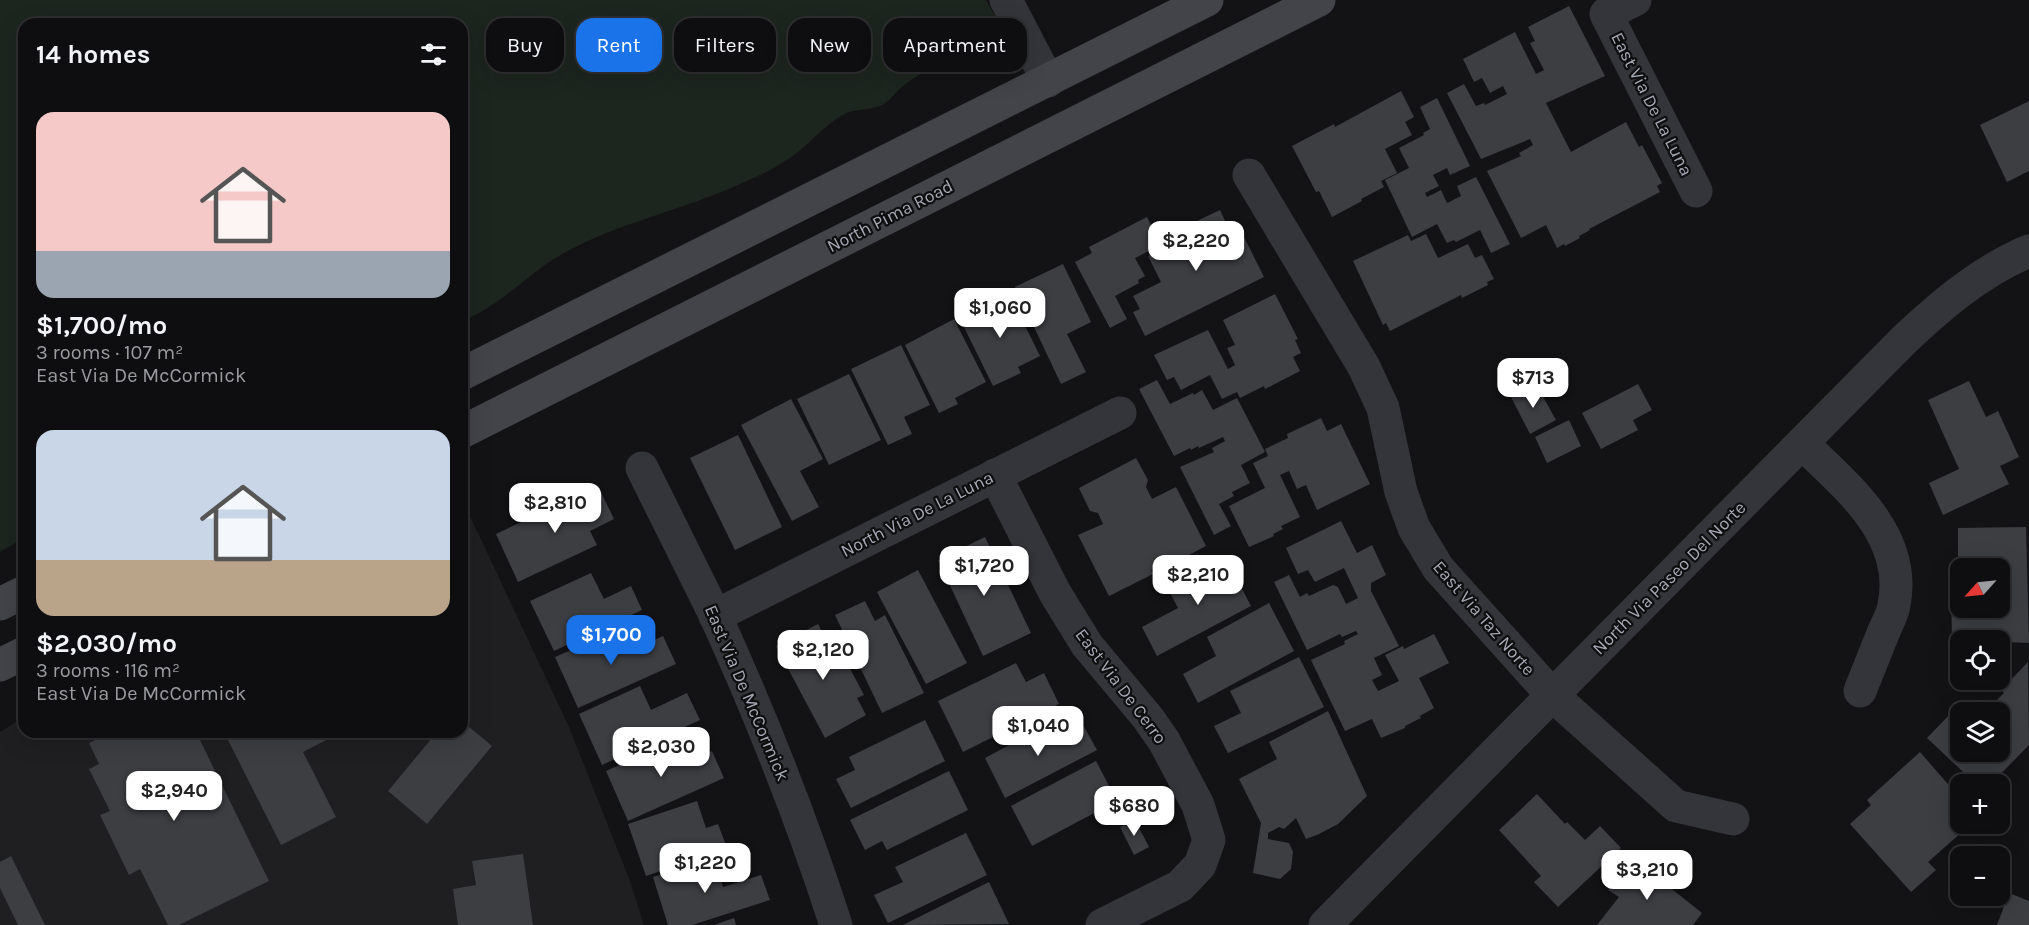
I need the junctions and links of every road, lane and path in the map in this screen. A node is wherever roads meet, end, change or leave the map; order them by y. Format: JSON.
{"nodes":[{"id":1,"x":1006,"y":0,"type":"edge"},
{"id":2,"x":1207,"y":0,"type":"edge"},
{"id":3,"x":1319,"y":0,"type":"edge"},
{"id":4,"x":1635,"y":0,"type":"edge"},
{"id":5,"x":1048,"y":81,"type":"junction"},
{"id":6,"x":1249,"y":175,"type":"dead end"},
{"id":7,"x":1696,"y":190,"type":"dead end"},
{"id":8,"x":2029,"y":250,"type":"edge"},
{"id":9,"x":468,"y":371,"type":"edge"},
{"id":10,"x":1120,"y":413,"type":"dead end"},
{"id":11,"x":468,"y":429,"type":"edge"},
{"id":12,"x":1803,"y":444,"type":"junction"},
{"id":13,"x":642,"y":468,"type":"dead end"},
{"id":14,"x":995,"y":475,"type":"junction"},
{"id":15,"x":18,"y":595,"type":"edge"},
{"id":16,"x":0,"y":604,"type":"edge"},
{"id":17,"x":715,"y":616,"type":"junction"},
{"id":18,"x":18,"y":656,"type":"edge"},
{"id":19,"x":0,"y":665,"type":"edge"},
{"id":20,"x":1860,"y":691,"type":"dead end"},
{"id":21,"x":1552,"y":695,"type":"junction"},
{"id":22,"x":1733,"y":819,"type":"dead end"},
{"id":23,"x":836,"y":925,"type":"edge"},
{"id":24,"x":1105,"y":925,"type":"edge"},
{"id":25,"x":1325,"y":925,"type":"edge"}],
"edges":[{"from":1,"to":5,"type":"street"},
{"from":2,"to":5,"type":"main road"},
{"from":3,"to":11,"type":"main road","name":"North Pima Road"},
{"from":4,"to":7,"type":"street","name":"East Via De La Luna"},
{"from":5,"to":9,"type":"main road"},
{"from":6,"to":21,"type":"street","name":"East Via Taz Norte"},
{"from":8,"to":12,"type":"street","name":"North Via Paseo Del Norte"},
{"from":10,"to":14,"type":"street","name":"North Via De La Luna"},
{"from":12,"to":20,"type":"street"},
{"from":12,"to":21,"type":"street","name":"North Via Paseo Del Norte"},
{"from":13,"to":17,"type":"street","name":"East Via De McCormick"},
{"from":14,"to":17,"type":"street","name":"North Via De La Luna"},
{"from":14,"to":24,"type":"street","name":"East Via De Cerro"},
{"from":15,"to":16,"type":"main road"},
{"from":17,"to":23,"type":"street","name":"East Via De McCormick"},
{"from":18,"to":19,"type":"main road"},
{"from":21,"to":22,"type":"street","name":"East Via Taz Norte"},
{"from":21,"to":25,"type":"street","name":"North Via Paseo Del Norte"}]}
